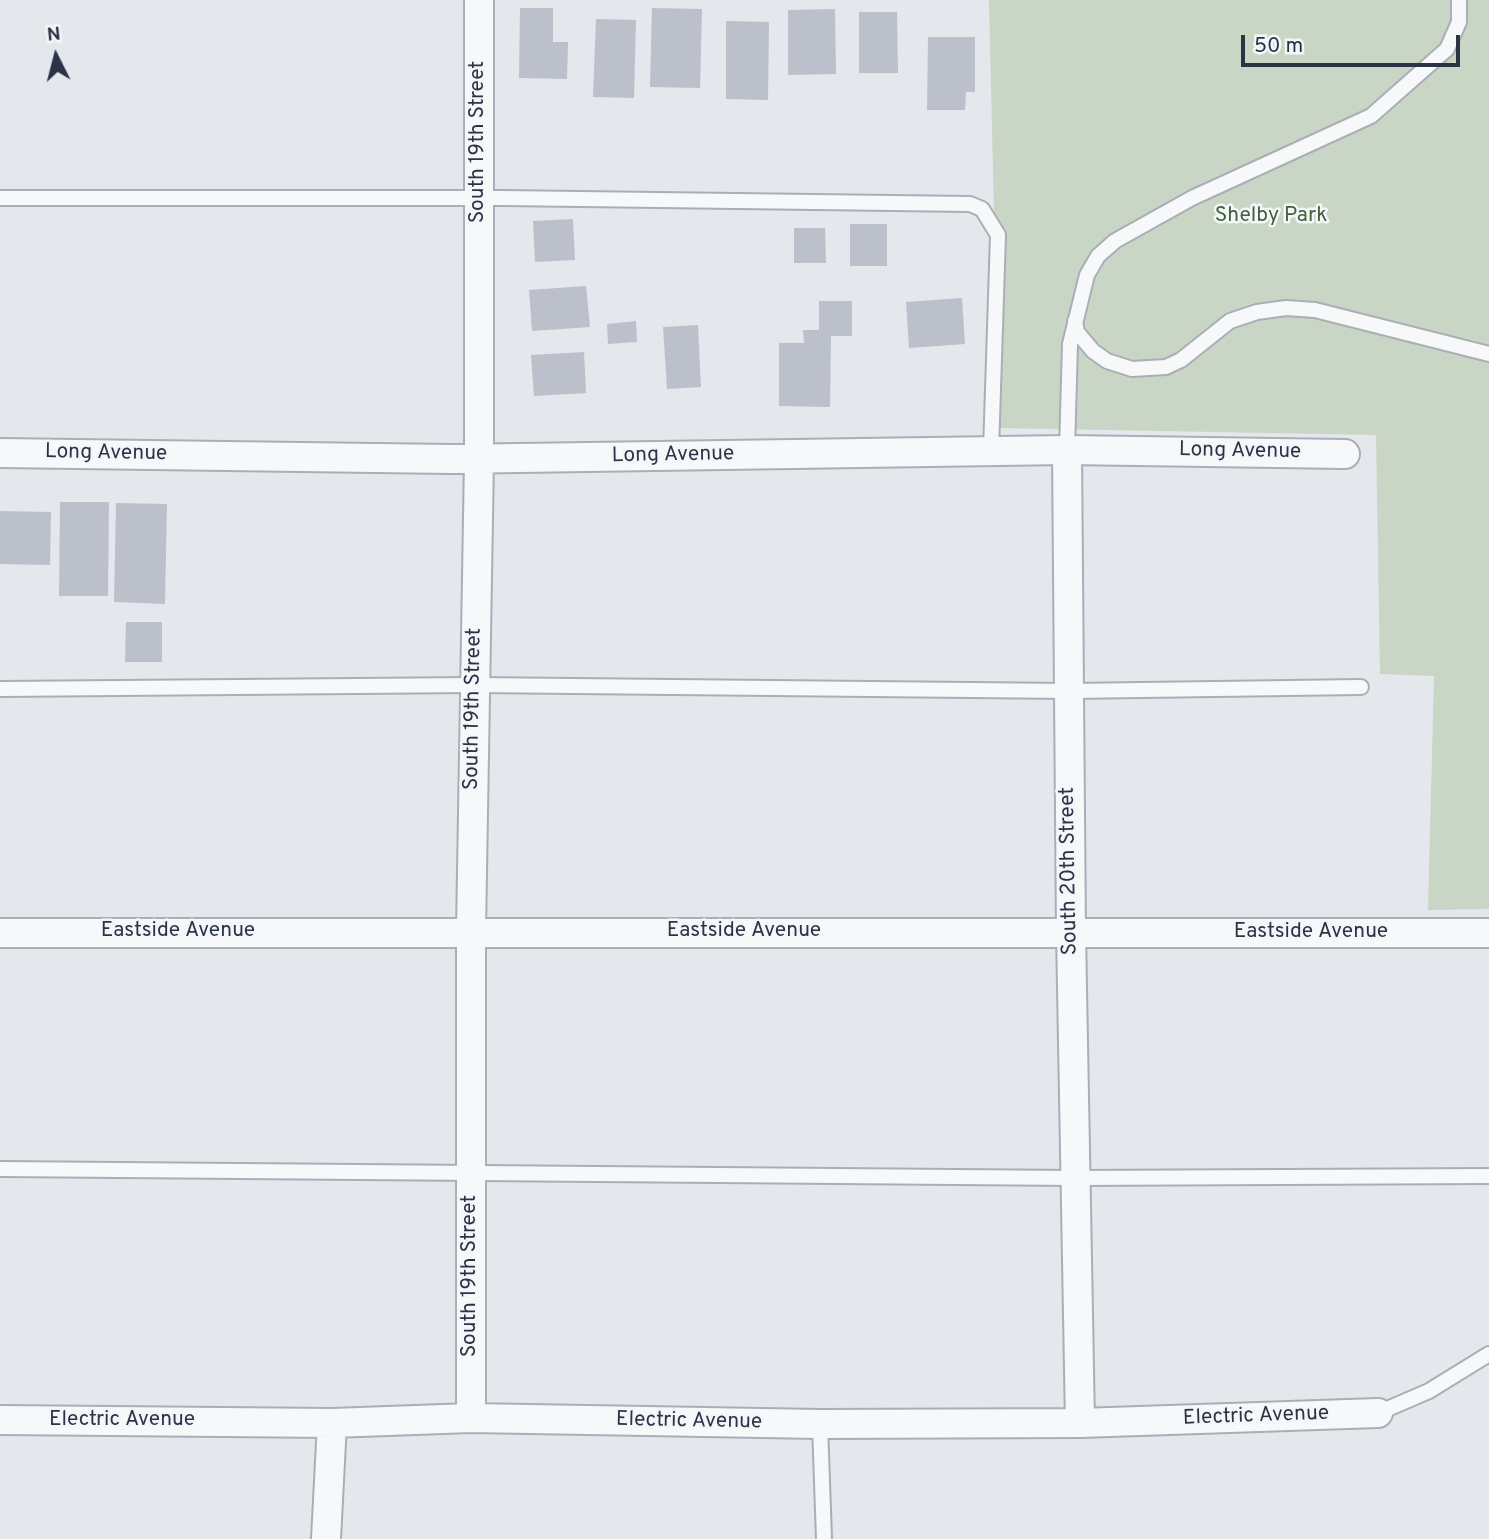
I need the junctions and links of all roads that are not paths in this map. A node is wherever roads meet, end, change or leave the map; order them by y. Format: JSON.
{"nodes":[{"id":1,"x":479,"y":0,"type":"edge"},
{"id":2,"x":1459,"y":0,"type":"edge"},
{"id":3,"x":480,"y":197,"type":"junction"},
{"id":4,"x":0,"y":198,"type":"edge"},
{"id":5,"x":1075,"y":320,"type":"junction"},
{"id":6,"x":1489,"y":354,"type":"edge"},
{"id":7,"x":1067,"y":450,"type":"junction"},
{"id":8,"x":991,"y":451,"type":"junction"},
{"id":9,"x":0,"y":453,"type":"edge"},
{"id":10,"x":1345,"y":454,"type":"dead end"},
{"id":11,"x":479,"y":459,"type":"junction"},
{"id":12,"x":474,"y":685,"type":"junction"},
{"id":13,"x":1361,"y":687,"type":"dead end"},
{"id":14,"x":0,"y":689,"type":"edge"},
{"id":15,"x":1069,"y":691,"type":"junction"},
{"id":16,"x":471,"y":931,"type":"junction"},
{"id":17,"x":0,"y":933,"type":"edge"},
{"id":18,"x":1071,"y":933,"type":"junction"},
{"id":19,"x":1489,"y":933,"type":"edge"},
{"id":20,"x":0,"y":1169,"type":"edge"},
{"id":21,"x":471,"y":1173,"type":"junction"},
{"id":22,"x":1489,"y":1175,"type":"edge"},
{"id":23,"x":1075,"y":1178,"type":"junction"},
{"id":24,"x":1489,"y":1354,"type":"edge"},
{"id":25,"x":1378,"y":1413,"type":"joint"},
{"id":26,"x":471,"y":1418,"type":"junction"},
{"id":27,"x":0,"y":1420,"type":"edge"},
{"id":28,"x":332,"y":1423,"type":"junction"},
{"id":29,"x":1080,"y":1423,"type":"junction"},
{"id":30,"x":820,"y":1424,"type":"junction"},
{"id":31,"x":327,"y":1539,"type":"edge"},
{"id":32,"x":824,"y":1539,"type":"edge"}],
"edges":[{"from":1,"to":3,"type":"street","name":"South 19th Street"},
{"from":2,"to":5,"type":"lane","name":"South 20th Street"},
{"from":3,"to":4,"type":"lane"},
{"from":3,"to":8,"type":"lane"},
{"from":3,"to":11,"type":"street","name":"South 19th Street"},
{"from":5,"to":6,"type":"lane"},
{"from":5,"to":7,"type":"lane","name":"South 20th Street"},
{"from":7,"to":8,"type":"street","name":"Long Avenue"},
{"from":7,"to":10,"type":"street","name":"Long Avenue"},
{"from":7,"to":15,"type":"street","name":"South 20th Street"},
{"from":8,"to":11,"type":"street","name":"Long Avenue"},
{"from":9,"to":11,"type":"street","name":"Long Avenue"},
{"from":11,"to":12,"type":"street","name":"South 19th Street"},
{"from":12,"to":14,"type":"lane"},
{"from":12,"to":15,"type":"lane"},
{"from":12,"to":16,"type":"street","name":"South 19th Street"},
{"from":13,"to":15,"type":"lane"},
{"from":15,"to":18,"type":"street","name":"South 20th Street"},
{"from":16,"to":17,"type":"street","name":"Eastside Avenue"},
{"from":16,"to":18,"type":"street","name":"Eastside Avenue"},
{"from":16,"to":21,"type":"street","name":"South 19th Street"},
{"from":18,"to":19,"type":"street","name":"Eastside Avenue"},
{"from":18,"to":23,"type":"street","name":"South 20th Street"},
{"from":20,"to":21,"type":"lane"},
{"from":21,"to":23,"type":"lane"},
{"from":21,"to":26,"type":"street","name":"South 19th Street"},
{"from":22,"to":23,"type":"lane"},
{"from":23,"to":29,"type":"street","name":"South 20th Street"},
{"from":24,"to":25,"type":"lane"},
{"from":25,"to":29,"type":"street","name":"Electric Avenue"},
{"from":26,"to":28,"type":"street","name":"Electric Avenue"},
{"from":26,"to":30,"type":"street","name":"Electric Avenue"},
{"from":27,"to":28,"type":"street","name":"Electric Avenue"},
{"from":28,"to":31,"type":"street"},
{"from":29,"to":30,"type":"street","name":"Electric Avenue"},
{"from":30,"to":32,"type":"lane"}]}
